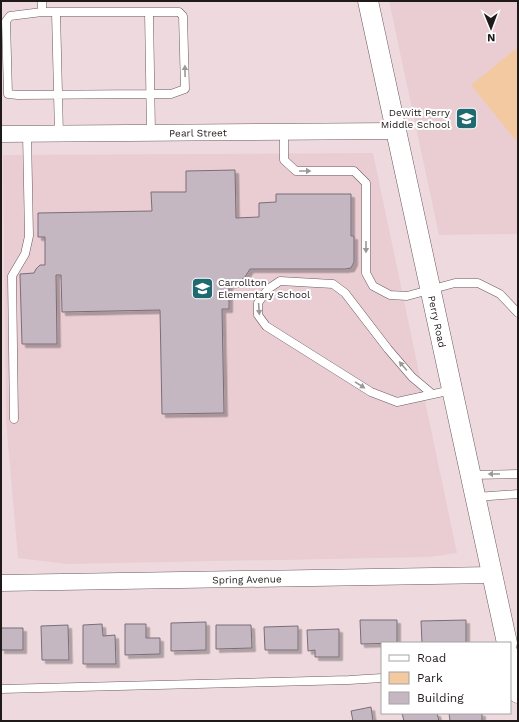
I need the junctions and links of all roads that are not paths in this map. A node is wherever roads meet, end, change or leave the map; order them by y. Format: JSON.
{"nodes":[{"id":1,"x":42,"y":1,"type":"edge"},
{"id":2,"x":368,"y":1,"type":"edge"},
{"id":3,"x":42,"y":12,"type":"junction"},
{"id":4,"x":56,"y":12,"type":"junction"},
{"id":5,"x":149,"y":12,"type":"junction"},
{"id":6,"x":151,"y":94,"type":"junction"},
{"id":7,"x":57,"y":95,"type":"junction"},
{"id":8,"x":395,"y":131,"type":"junction"},
{"id":9,"x":284,"y":132,"type":"junction"},
{"id":10,"x":151,"y":133,"type":"junction"},
{"id":11,"x":1,"y":134,"type":"edge"},
{"id":12,"x":27,"y":134,"type":"junction"},
{"id":13,"x":59,"y":134,"type":"junction"},
{"id":14,"x":430,"y":289,"type":"junction"},
{"id":15,"x":518,"y":314,"type":"edge"},
{"id":16,"x":452,"y":390,"type":"junction"},
{"id":17,"x":431,"y":393,"type":"junction"},
{"id":18,"x":14,"y":419,"type":"dead end"},
{"id":19,"x":518,"y":474,"type":"edge"},
{"id":20,"x":470,"y":475,"type":"junction"},
{"id":21,"x":518,"y":494,"type":"edge"},
{"id":22,"x":475,"y":497,"type":"junction"},
{"id":23,"x":492,"y":575,"type":"junction"},
{"id":24,"x":1,"y":583,"type":"edge"},
{"id":25,"x":507,"y":642,"type":"edge"},
{"id":26,"x":511,"y":662,"type":"edge"},
{"id":27,"x":381,"y":678,"type":"edge"},
{"id":28,"x":1,"y":689,"type":"edge"},
{"id":29,"x":518,"y":693,"type":"edge"}],
"edges":[{"from":1,"to":3,"type":"lane"},
{"from":2,"to":8,"type":"street","name":"Perry Road"},
{"from":3,"to":4,"type":"lane"},
{"from":3,"to":7,"type":"lane"},
{"from":4,"to":5,"type":"lane"},
{"from":4,"to":7,"type":"lane"},
{"from":5,"to":6,"type":"lane"},
{"from":6,"to":5,"type":"lane","one_way":true},
{"from":6,"to":7,"type":"lane"},
{"from":6,"to":10,"type":"lane"},
{"from":7,"to":13,"type":"lane"},
{"from":8,"to":9,"type":"street","name":"Pearl Street"},
{"from":8,"to":14,"type":"street","name":"Perry Road"},
{"from":9,"to":10,"type":"street","name":"Pearl Street"},
{"from":9,"to":14,"type":"lane","one_way":true},
{"from":10,"to":13,"type":"street","name":"Pearl Street"},
{"from":11,"to":12,"type":"street","name":"Pearl Street"},
{"from":12,"to":13,"type":"street","name":"Pearl Street"},
{"from":12,"to":18,"type":"lane"},
{"from":14,"to":15,"type":"lane"},
{"from":14,"to":16,"type":"street","name":"Perry Road"},
{"from":16,"to":17,"type":"lane"},
{"from":16,"to":20,"type":"street","name":"Perry Road"},
{"from":17,"to":17,"type":"lane","one_way":true},
{"from":19,"to":20,"type":"lane","one_way":true},
{"from":20,"to":22,"type":"street","name":"Perry Road"},
{"from":21,"to":22,"type":"lane"},
{"from":22,"to":23,"type":"street","name":"Perry Road"},
{"from":23,"to":24,"type":"street","name":"Spring Avenue"},
{"from":23,"to":25,"type":"street","name":"Perry Road"},
{"from":26,"to":29,"type":"street"},
{"from":27,"to":28,"type":"lane"}]}
